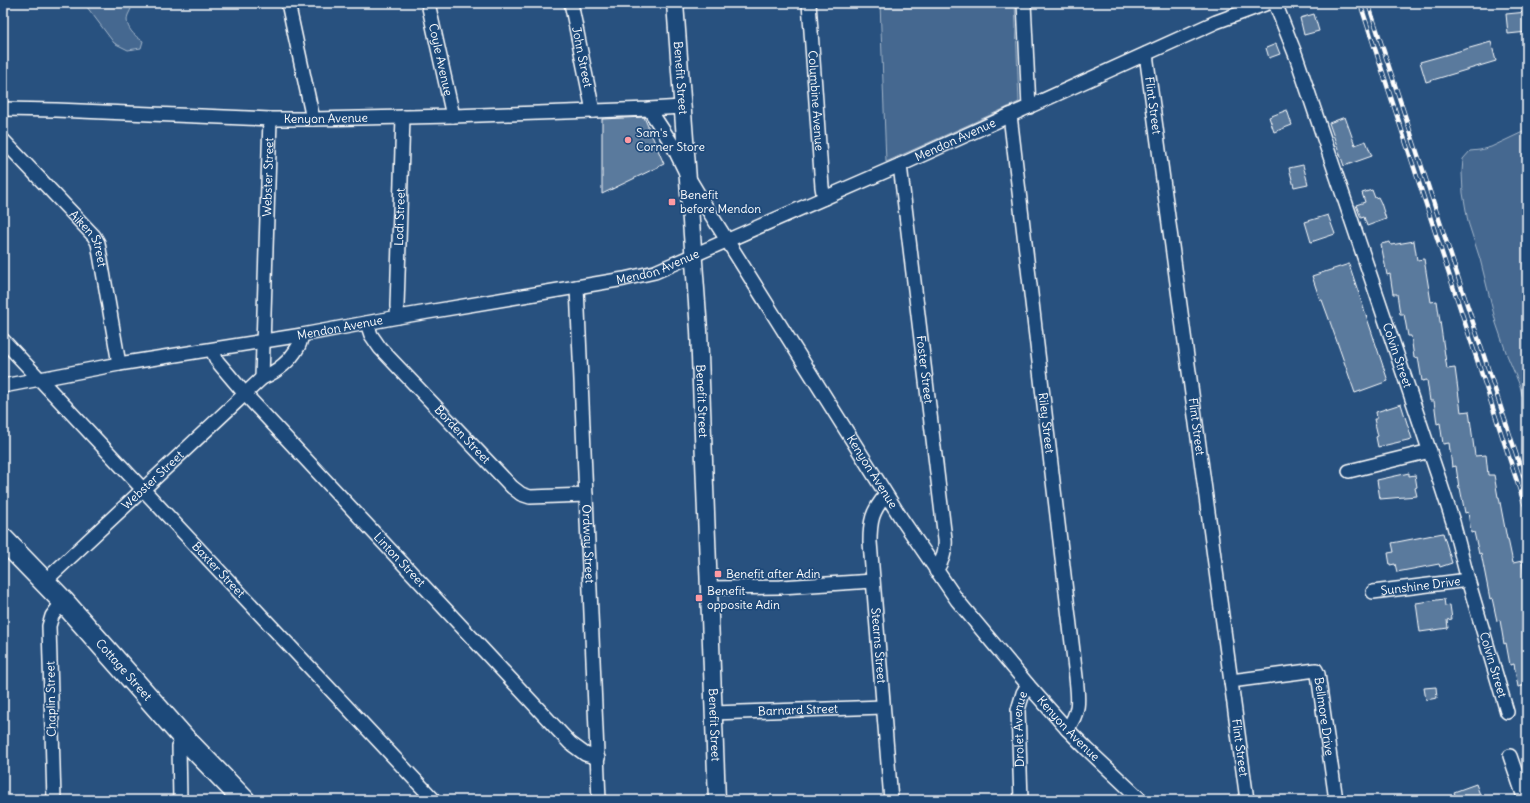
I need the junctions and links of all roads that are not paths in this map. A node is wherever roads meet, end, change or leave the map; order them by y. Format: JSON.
{"nodes":[{"id":1,"x":288,"y":3,"type":"edge"},
{"id":2,"x":428,"y":3,"type":"edge"},
{"id":3,"x":571,"y":3,"type":"edge"},
{"id":4,"x":675,"y":3,"type":"edge"},
{"id":5,"x":809,"y":3,"type":"edge"},
{"id":6,"x":1024,"y":3,"type":"edge"},
{"id":7,"x":1268,"y":3,"type":"edge"},
{"id":8,"x":1275,"y":3,"type":"edge"},
{"id":9,"x":1146,"y":54,"type":"junction"},
{"id":10,"x":682,"y":107,"type":"junction"},
{"id":11,"x":1029,"y":107,"type":"junction"},
{"id":12,"x":3,"y":109,"type":"edge"},
{"id":13,"x":649,"y":110,"type":"junction"},
{"id":14,"x":594,"y":111,"type":"junction"},
{"id":15,"x":1010,"y":115,"type":"junction"},
{"id":16,"x":453,"y":116,"type":"junction"},
{"id":17,"x":403,"y":117,"type":"junction"},
{"id":18,"x":270,"y":119,"type":"junction"},
{"id":19,"x":313,"y":119,"type":"junction"},
{"id":20,"x":3,"y":140,"type":"edge"},
{"id":21,"x":900,"y":165,"type":"junction"},
{"id":22,"x":687,"y":175,"type":"junction"},
{"id":23,"x":824,"y":198,"type":"junction"},
{"id":24,"x":728,"y":240,"type":"junction"},
{"id":25,"x":694,"y":256,"type":"junction"},
{"id":26,"x":578,"y":287,"type":"junction"},
{"id":27,"x":398,"y":317,"type":"junction"},
{"id":28,"x":367,"y":323,"type":"junction"},
{"id":29,"x":302,"y":335,"type":"junction"},
{"id":30,"x":3,"y":340,"type":"edge"},
{"id":31,"x":263,"y":341,"type":"junction"},
{"id":32,"x":212,"y":350,"type":"junction"},
{"id":33,"x":119,"y":364,"type":"junction"},
{"id":34,"x":40,"y":378,"type":"junction"},
{"id":35,"x":262,"y":378,"type":"junction"},
{"id":36,"x":3,"y":386,"type":"edge"},
{"id":37,"x":245,"y":394,"type":"junction"},
{"id":38,"x":1430,"y":451,"type":"junction"},
{"id":39,"x":1349,"y":471,"type":"dead end"},
{"id":40,"x":144,"y":489,"type":"junction"},
{"id":41,"x":586,"y":495,"type":"junction"},
{"id":42,"x":886,"y":495,"type":"junction"},
{"id":43,"x":3,"y":539,"type":"edge"},
{"id":44,"x":936,"y":571,"type":"junction"},
{"id":45,"x":1468,"y":580,"type":"junction"},
{"id":46,"x":873,"y":581,"type":"junction"},
{"id":47,"x":44,"y":582,"type":"junction"},
{"id":48,"x":709,"y":588,"type":"junction"},
{"id":49,"x":1373,"y":592,"type":"dead end"},
{"id":50,"x":63,"y":601,"type":"junction"},
{"id":51,"x":1231,"y":681,"type":"junction"},
{"id":52,"x":1028,"y":685,"type":"junction"},
{"id":53,"x":883,"y":707,"type":"junction"},
{"id":54,"x":1507,"y":712,"type":"dead end"},
{"id":55,"x":713,"y":714,"type":"junction"},
{"id":56,"x":1067,"y":729,"type":"junction"},
{"id":57,"x":183,"y":736,"type":"junction"},
{"id":58,"x":1510,"y":756,"type":"dead end"},
{"id":59,"x":598,"y":758,"type":"junction"},
{"id":60,"x":54,"y":800,"type":"edge"},
{"id":61,"x":180,"y":800,"type":"edge"},
{"id":62,"x":244,"y":800,"type":"edge"},
{"id":63,"x":434,"y":800,"type":"edge"},
{"id":64,"x":599,"y":800,"type":"edge"},
{"id":65,"x":717,"y":800,"type":"edge"},
{"id":66,"x":891,"y":800,"type":"edge"},
{"id":67,"x":1021,"y":800,"type":"edge"},
{"id":68,"x":1141,"y":800,"type":"edge"},
{"id":69,"x":1247,"y":800,"type":"edge"},
{"id":70,"x":1336,"y":800,"type":"edge"},
{"id":71,"x":1525,"y":800,"type":"edge"}],
"edges":[{"from":1,"to":19,"type":"street"},
{"from":2,"to":16,"type":"street","name":"Coyle Avenue"},
{"from":3,"to":14,"type":"street","name":"John Street"},
{"from":4,"to":10,"type":"street","name":"Benefit Street"},
{"from":5,"to":23,"type":"street","name":"Columbine Avenue"},
{"from":6,"to":11,"type":"street"},
{"from":7,"to":9,"type":"street","name":"Mendon Avenue"},
{"from":8,"to":38,"type":"street","name":"Colvin Street"},
{"from":9,"to":11,"type":"street","name":"Mendon Avenue"},
{"from":9,"to":51,"type":"street","name":"Flint Street"},
{"from":10,"to":13,"type":"street","name":"Kenyon Avenue"},
{"from":10,"to":22,"type":"street","name":"Benefit Street"},
{"from":11,"to":15,"type":"street","name":"Mendon Avenue"},
{"from":12,"to":18,"type":"street","name":"Kenyon Avenue"},
{"from":13,"to":14,"type":"street","name":"Kenyon Avenue"},
{"from":13,"to":22,"type":"street","name":"Kenyon Avenue"},
{"from":14,"to":16,"type":"street","name":"Kenyon Avenue"},
{"from":15,"to":21,"type":"street","name":"Mendon Avenue"},
{"from":15,"to":56,"type":"street","name":"Riley Street"},
{"from":16,"to":17,"type":"street","name":"Kenyon Avenue"},
{"from":17,"to":19,"type":"street","name":"Kenyon Avenue"},
{"from":17,"to":27,"type":"street","name":"Lodi Street"},
{"from":18,"to":19,"type":"street","name":"Kenyon Avenue"},
{"from":18,"to":31,"type":"street","name":"Webster Street"},
{"from":20,"to":33,"type":"street","name":"Aiken Street"},
{"from":21,"to":23,"type":"street","name":"Mendon Avenue"},
{"from":21,"to":44,"type":"street","name":"Foster Street"},
{"from":22,"to":24,"type":"street","name":"Kenyon Avenue"},
{"from":22,"to":25,"type":"street","name":"Benefit Street"},
{"from":23,"to":24,"type":"street","name":"Mendon Avenue"},
{"from":24,"to":25,"type":"street","name":"Mendon Avenue"},
{"from":24,"to":42,"type":"street","name":"Kenyon Avenue"},
{"from":25,"to":26,"type":"street","name":"Mendon Avenue"},
{"from":25,"to":48,"type":"street","name":"Benefit Street"},
{"from":26,"to":27,"type":"street","name":"Mendon Avenue"},
{"from":26,"to":41,"type":"street","name":"Ordway Street"},
{"from":27,"to":28,"type":"street","name":"Mendon Avenue"},
{"from":28,"to":29,"type":"street","name":"Mendon Avenue"},
{"from":28,"to":41,"type":"street","name":"Borden Street"},
{"from":29,"to":31,"type":"street","name":"Mendon Avenue"},
{"from":29,"to":35,"type":"street","name":"Webster Street"},
{"from":30,"to":34,"type":"street","name":"Baxter Street"},
{"from":31,"to":32,"type":"street","name":"Mendon Avenue"},
{"from":31,"to":35,"type":"street","name":"Webster Street"},
{"from":32,"to":33,"type":"street","name":"Mendon Avenue"},
{"from":32,"to":37,"type":"street","name":"Linton Street"},
{"from":33,"to":34,"type":"street","name":"Mendon Avenue"},
{"from":34,"to":36,"type":"street","name":"Mendon Avenue"},
{"from":34,"to":40,"type":"street","name":"Baxter Street"},
{"from":35,"to":37,"type":"street","name":"Webster Street"},
{"from":37,"to":40,"type":"street","name":"Webster Street"},
{"from":37,"to":59,"type":"street","name":"Linton Street"},
{"from":38,"to":39,"type":"street"},
{"from":38,"to":45,"type":"street","name":"Colvin Street"},
{"from":40,"to":47,"type":"street","name":"Webster Street"},
{"from":40,"to":63,"type":"street","name":"Baxter Street"},
{"from":41,"to":59,"type":"street","name":"Ordway Street"},
{"from":42,"to":44,"type":"street","name":"Kenyon Avenue"},
{"from":42,"to":46,"type":"street","name":"Stearns Street"},
{"from":43,"to":47,"type":"main road","name":"Cottage Street"},
{"from":44,"to":52,"type":"street","name":"Kenyon Avenue"},
{"from":45,"to":49,"type":"street","name":"Sunshine Drive"},
{"from":45,"to":54,"type":"street","name":"Colvin Street"},
{"from":46,"to":48,"type":"street"},
{"from":46,"to":53,"type":"street","name":"Stearns Street"},
{"from":47,"to":50,"type":"main road","name":"Cottage Street"},
{"from":48,"to":55,"type":"street","name":"Benefit Street"},
{"from":50,"to":57,"type":"main road","name":"Cottage Street"},
{"from":50,"to":60,"type":"street","name":"Chaplin Street"},
{"from":51,"to":69,"type":"street","name":"Flint Street"},
{"from":51,"to":70,"type":"street","name":"Bellmore Drive"},
{"from":52,"to":56,"type":"street","name":"Kenyon Avenue"},
{"from":52,"to":67,"type":"street","name":"Drolet Avenue"},
{"from":53,"to":55,"type":"street","name":"Barnard Street"},
{"from":53,"to":66,"type":"street","name":"Stearns Street"},
{"from":55,"to":65,"type":"street","name":"Benefit Street"},
{"from":56,"to":68,"type":"street","name":"Kenyon Avenue"},
{"from":57,"to":61,"type":"street"},
{"from":57,"to":62,"type":"main road","name":"Cottage Street"},
{"from":58,"to":71,"type":"street"},
{"from":59,"to":64,"type":"street","name":"Ordway Street"}]}
